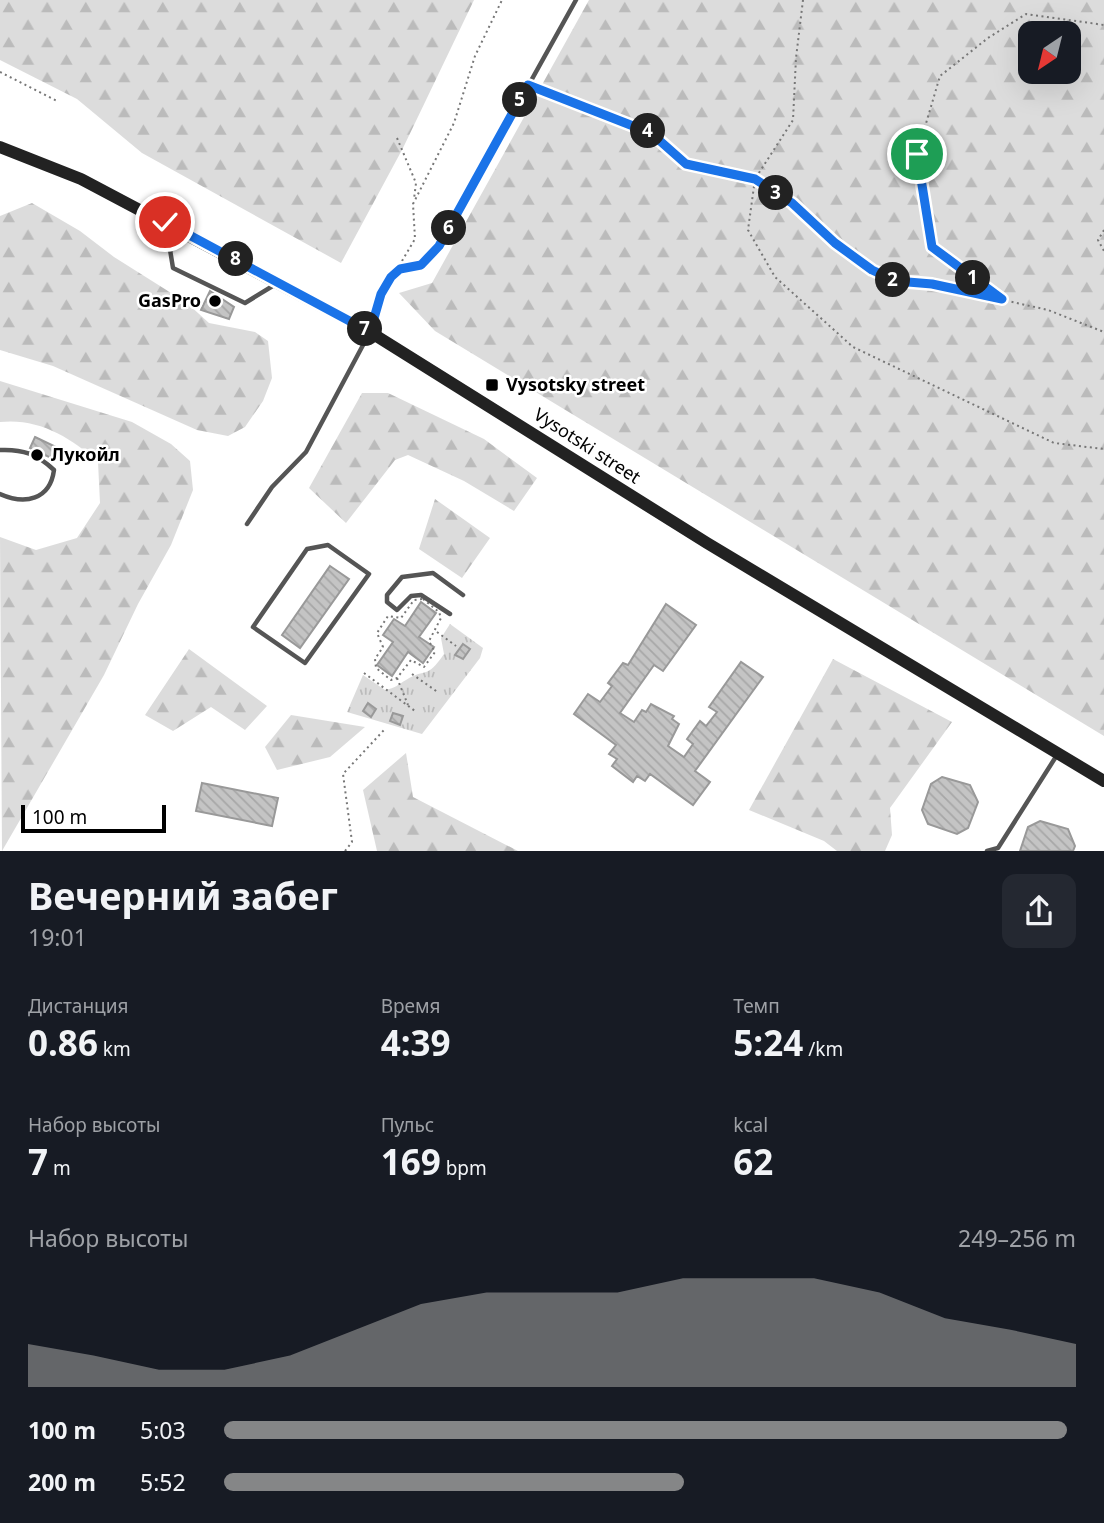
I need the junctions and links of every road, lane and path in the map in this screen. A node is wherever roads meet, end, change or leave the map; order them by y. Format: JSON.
{"nodes":[{"id":1,"x":502,"y":0,"type":"edge"},
{"id":2,"x":576,"y":0,"type":"edge"},
{"id":3,"x":803,"y":0,"type":"edge"},
{"id":4,"x":1104,"y":25,"type":"edge"},
{"id":5,"x":0,"y":72,"type":"edge"},
{"id":6,"x":528,"y":85,"type":"junction"},
{"id":7,"x":57,"y":101,"type":"dead end"},
{"id":8,"x":397,"y":138,"type":"dead end"},
{"id":9,"x":0,"y":146,"type":"edge"},
{"id":10,"x":0,"y":156,"type":"edge"},
{"id":11,"x":25,"y":157,"type":"junction"},
{"id":12,"x":755,"y":179,"type":"junction"},
{"id":13,"x":414,"y":204,"type":"junction"},
{"id":14,"x":165,"y":222,"type":"junction"},
{"id":15,"x":1104,"y":230,"type":"edge"},
{"id":16,"x":1104,"y":251,"type":"edge"},
{"id":17,"x":400,"y":269,"type":"junction"},
{"id":18,"x":279,"y":282,"type":"junction"},
{"id":19,"x":1002,"y":299,"type":"junction"},
{"id":20,"x":370,"y":332,"type":"junction"},
{"id":21,"x":1104,"y":332,"type":"edge"},
{"id":22,"x":1104,"y":449,"type":"edge"},
{"id":23,"x":0,"y":450,"type":"edge"},
{"id":24,"x":0,"y":494,"type":"edge"},
{"id":25,"x":247,"y":524,"type":"dead end"},
{"id":26,"x":298,"y":562,"type":"joint"},
{"id":27,"x":463,"y":595,"type":"dead end"},
{"id":28,"x":450,"y":614,"type":"dead end"},
{"id":29,"x":435,"y":631,"type":"junction"},
{"id":30,"x":456,"y":646,"type":"dead end"},
{"id":31,"x":364,"y":673,"type":"dead end"},
{"id":32,"x":412,"y":674,"type":"dead end"},
{"id":33,"x":397,"y":678,"type":"junction"},
{"id":34,"x":439,"y":693,"type":"dead end"},
{"id":35,"x":408,"y":706,"type":"junction"},
{"id":36,"x":415,"y":711,"type":"dead end"},
{"id":37,"x":384,"y":730,"type":"dead end"},
{"id":38,"x":1059,"y":751,"type":"junction"},
{"id":39,"x":1104,"y":781,"type":"edge"},
{"id":40,"x":345,"y":851,"type":"edge"},
{"id":41,"x":987,"y":851,"type":"edge"}],
"edges":[{"from":1,"to":13,"type":"path"},
{"from":2,"to":6,"type":"lane"},
{"from":3,"to":12,"type":"path"},
{"from":4,"to":19,"type":"path"},
{"from":5,"to":7,"type":"path"},
{"from":6,"to":12,"type":"path"},
{"from":6,"to":17,"type":"lane"},
{"from":8,"to":13,"type":"path"},
{"from":9,"to":11,"type":"main road","name":"Vysotski street"},
{"from":10,"to":11,"type":"main road"},
{"from":11,"to":14,"type":"main road","name":"Vysotski street"},
{"from":12,"to":19,"type":"path"},
{"from":12,"to":22,"type":"path"},
{"from":13,"to":17,"type":"path"},
{"from":14,"to":18,"type":"main road","name":"Vysotski street"},
{"from":14,"to":18,"type":"lane"},
{"from":15,"to":16,"type":"path"},
{"from":17,"to":20,"type":"lane"},
{"from":18,"to":20,"type":"main road","name":"Vysotski street"},
{"from":19,"to":21,"type":"path"},
{"from":20,"to":25,"type":"lane"},
{"from":20,"to":38,"type":"main road","name":"Vysotski street"},
{"from":23,"to":24,"type":"lane"},
{"from":26,"to":26,"type":"lane"},
{"from":27,"to":28,"type":"lane"},
{"from":29,"to":30,"type":"path"},
{"from":29,"to":33,"type":"path"},
{"from":29,"to":33,"type":"path"},
{"from":31,"to":35,"type":"path"},
{"from":32,"to":34,"type":"path"},
{"from":33,"to":35,"type":"path"},
{"from":35,"to":36,"type":"path"},
{"from":37,"to":40,"type":"path"},
{"from":38,"to":39,"type":"main road","name":"Vysotski street"},
{"from":38,"to":41,"type":"lane"}]}
